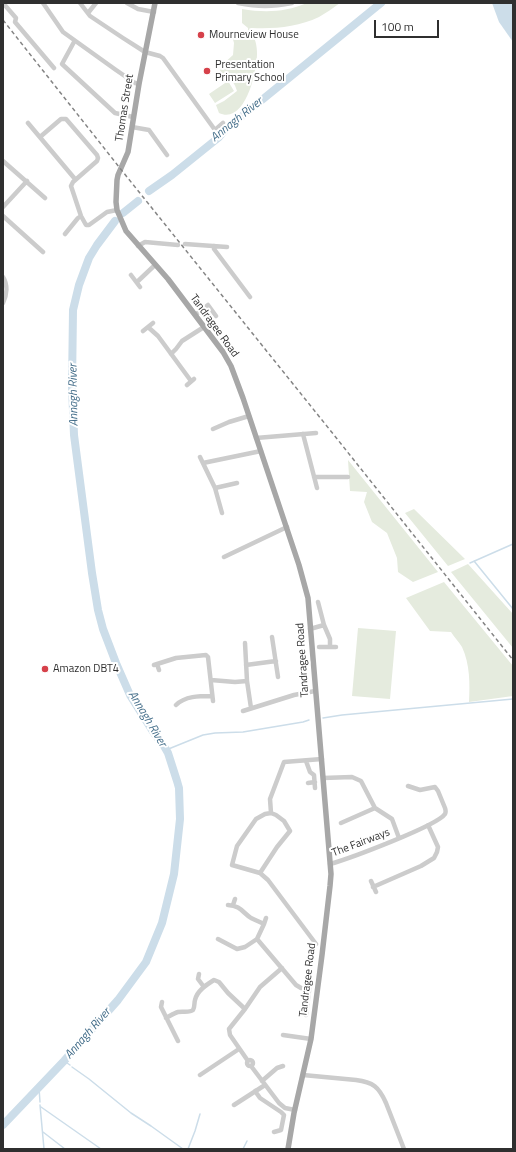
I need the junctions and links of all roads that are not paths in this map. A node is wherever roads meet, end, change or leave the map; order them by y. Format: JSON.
{"nodes":[{"id":1,"x":3,"y":3,"type":"edge"},
{"id":2,"x":44,"y":3,"type":"edge"},
{"id":3,"x":80,"y":3,"type":"edge"},
{"id":4,"x":96,"y":3,"type":"edge"},
{"id":5,"x":127,"y":3,"type":"edge"},
{"id":6,"x":155,"y":3,"type":"edge"},
{"id":7,"x":238,"y":3,"type":"edge"},
{"id":8,"x":292,"y":3,"type":"edge"},
{"id":9,"x":154,"y":12,"type":"junction"},
{"id":10,"x":88,"y":13,"type":"junction"},
{"id":11,"x":74,"y":42,"type":"junction"},
{"id":12,"x":145,"y":52,"type":"junction"},
{"id":13,"x":54,"y":68,"type":"dead end"},
{"id":14,"x":139,"y":84,"type":"junction"},
{"id":15,"x":133,"y":117,"type":"junction"},
{"id":16,"x":28,"y":123,"type":"dead end"},
{"id":17,"x":223,"y":123,"type":"dead end"},
{"id":18,"x":132,"y":127,"type":"junction"},
{"id":19,"x":40,"y":137,"type":"junction"},
{"id":20,"x":167,"y":156,"type":"dead end"},
{"id":21,"x":3,"y":161,"type":"edge"},
{"id":22,"x":76,"y":179,"type":"junction"},
{"id":23,"x":27,"y":182,"type":"junction"},
{"id":24,"x":45,"y":198,"type":"dead end"},
{"id":25,"x":3,"y":207,"type":"edge"},
{"id":26,"x":118,"y":213,"type":"junction"},
{"id":27,"x":3,"y":216,"type":"edge"},
{"id":28,"x":81,"y":216,"type":"junction"},
{"id":29,"x":72,"y":235,"type":"dead end"},
{"id":30,"x":185,"y":244,"type":"dead end"},
{"id":31,"x":178,"y":245,"type":"dead end"},
{"id":32,"x":138,"y":246,"type":"junction"},
{"id":33,"x":214,"y":246,"type":"junction"},
{"id":34,"x":227,"y":247,"type":"dead end"},
{"id":35,"x":43,"y":252,"type":"dead end"},
{"id":36,"x":155,"y":265,"type":"junction"},
{"id":37,"x":131,"y":275,"type":"dead end"},
{"id":38,"x":3,"y":277,"type":"edge"},
{"id":39,"x":137,"y":282,"type":"junction"},
{"id":40,"x":140,"y":287,"type":"dead end"},
{"id":41,"x":250,"y":297,"type":"dead end"},
{"id":42,"x":3,"y":303,"type":"edge"},
{"id":43,"x":195,"y":315,"type":"junction"},
{"id":44,"x":216,"y":316,"type":"dead end"},
{"id":45,"x":204,"y":327,"type":"junction"},
{"id":46,"x":143,"y":331,"type":"dead end"},
{"id":47,"x":170,"y":354,"type":"junction"},
{"id":48,"x":191,"y":382,"type":"dead end"},
{"id":49,"x":249,"y":416,"type":"junction"},
{"id":50,"x":213,"y":430,"type":"dead end"},
{"id":51,"x":316,"y":433,"type":"dead end"},
{"id":52,"x":303,"y":434,"type":"junction"},
{"id":53,"x":256,"y":438,"type":"junction"},
{"id":54,"x":261,"y":451,"type":"junction"},
{"id":55,"x":200,"y":457,"type":"dead end"},
{"id":56,"x":203,"y":463,"type":"junction"},
{"id":57,"x":314,"y":477,"type":"junction"},
{"id":58,"x":348,"y":477,"type":"dead end"},
{"id":59,"x":237,"y":483,"type":"dead end"},
{"id":60,"x":215,"y":488,"type":"junction"},
{"id":61,"x":317,"y":488,"type":"dead end"},
{"id":62,"x":222,"y":513,"type":"dead end"},
{"id":63,"x":287,"y":527,"type":"junction"},
{"id":64,"x":224,"y":557,"type":"dead end"},
{"id":65,"x":318,"y":602,"type":"dead end"},
{"id":66,"x":322,"y":615,"type":"junction"},
{"id":67,"x":316,"y":617,"type":"dead end"},
{"id":68,"x":324,"y":625,"type":"junction"},
{"id":69,"x":310,"y":629,"type":"junction"},
{"id":70,"x":245,"y":643,"type":"dead end"},
{"id":71,"x":267,"y":643,"type":"dead end"},
{"id":72,"x":319,"y":646,"type":"dead end"},
{"id":73,"x":330,"y":647,"type":"junction"},
{"id":74,"x":336,"y":647,"type":"dead end"},
{"id":75,"x":276,"y":661,"type":"junction"},
{"id":76,"x":246,"y":665,"type":"junction"},
{"id":77,"x":159,"y":670,"type":"dead end"},
{"id":78,"x":278,"y":677,"type":"dead end"},
{"id":79,"x":211,"y":680,"type":"junction"},
{"id":80,"x":247,"y":681,"type":"junction"},
{"id":81,"x":315,"y":691,"type":"junction"},
{"id":82,"x":212,"y":696,"type":"junction"},
{"id":83,"x":175,"y":697,"type":"dead end"},
{"id":84,"x":213,"y":701,"type":"dead end"},
{"id":85,"x":251,"y":708,"type":"junction"},
{"id":86,"x":243,"y":710,"type":"dead end"},
{"id":87,"x":322,"y":759,"type":"junction"},
{"id":88,"x":306,"y":761,"type":"junction"},
{"id":89,"x":323,"y":778,"type":"junction"},
{"id":90,"x":315,"y":782,"type":"junction"},
{"id":91,"x":308,"y":783,"type":"dead end"},
{"id":92,"x":408,"y":786,"type":"dead end"},
{"id":93,"x":315,"y":788,"type":"dead end"},
{"id":94,"x":375,"y":808,"type":"junction"},
{"id":95,"x":271,"y":814,"type":"junction"},
{"id":96,"x":341,"y":823,"type":"dead end"},
{"id":97,"x":428,"y":825,"type":"junction"},
{"id":98,"x":399,"y":838,"type":"junction"},
{"id":99,"x":330,"y":864,"type":"junction"},
{"id":100,"x":260,"y":873,"type":"junction"},
{"id":101,"x":371,"y":881,"type":"dead end"},
{"id":102,"x":373,"y":887,"type":"junction"},
{"id":103,"x":376,"y":892,"type":"dead end"},
{"id":104,"x":235,"y":899,"type":"dead end"},
{"id":105,"x":266,"y":918,"type":"dead end"},
{"id":106,"x":264,"y":924,"type":"junction"},
{"id":107,"x":218,"y":939,"type":"dead end"},
{"id":108,"x":257,"y":939,"type":"junction"},
{"id":109,"x":316,"y":944,"type":"dead end"},
{"id":110,"x":282,"y":968,"type":"junction"},
{"id":111,"x":192,"y":980,"type":"dead end"},
{"id":112,"x":310,"y":984,"type":"dead end"},
{"id":113,"x":204,"y":987,"type":"junction"},
{"id":114,"x":309,"y":989,"type":"junction"},
{"id":115,"x":155,"y":1008,"type":"dead end"},
{"id":116,"x":245,"y":1009,"type":"junction"},
{"id":117,"x":306,"y":1015,"type":"dead end"},
{"id":118,"x":166,"y":1018,"type":"junction"},
{"id":119,"x":282,"y":1035,"type":"dead end"},
{"id":120,"x":311,"y":1039,"type":"junction"},
{"id":121,"x":178,"y":1042,"type":"dead end"},
{"id":122,"x":239,"y":1049,"type":"junction"},
{"id":123,"x":283,"y":1066,"type":"dead end"},
{"id":124,"x":200,"y":1075,"type":"dead end"},
{"id":125,"x":302,"y":1075,"type":"junction"},
{"id":126,"x":264,"y":1083,"type":"junction"},
{"id":127,"x":255,"y":1091,"type":"junction"},
{"id":128,"x":234,"y":1105,"type":"dead end"},
{"id":129,"x":295,"y":1110,"type":"junction"},
{"id":130,"x":274,"y":1132,"type":"dead end"},
{"id":131,"x":288,"y":1149,"type":"edge"},
{"id":132,"x":404,"y":1149,"type":"edge"}],
"edges":[{"from":1,"to":13,"type":"street"},
{"from":2,"to":11,"type":"street"},
{"from":3,"to":10,"type":"street"},
{"from":4,"to":10,"type":"street"},
{"from":5,"to":9,"type":"street"},
{"from":6,"to":9,"type":"main road","name":"Thomas Street"},
{"from":7,"to":8,"type":"street"},
{"from":9,"to":12,"type":"main road","name":"Thomas Street"},
{"from":10,"to":12,"type":"street"},
{"from":11,"to":14,"type":"street"},
{"from":11,"to":15,"type":"street"},
{"from":12,"to":14,"type":"main road","name":"Thomas Street"},
{"from":12,"to":17,"type":"street"},
{"from":14,"to":15,"type":"main road","name":"Thomas Street"},
{"from":15,"to":18,"type":"main road","name":"Thomas Street"},
{"from":16,"to":19,"type":"street"},
{"from":18,"to":20,"type":"street"},
{"from":18,"to":26,"type":"main road","name":"Thomas Street"},
{"from":19,"to":22,"type":"street"},
{"from":19,"to":22,"type":"street"},
{"from":21,"to":23,"type":"street"},
{"from":22,"to":28,"type":"street"},
{"from":23,"to":24,"type":"street"},
{"from":23,"to":25,"type":"street"},
{"from":26,"to":28,"type":"street"},
{"from":26,"to":32,"type":"main road","name":"Tandragee Road"},
{"from":27,"to":35,"type":"street"},
{"from":28,"to":29,"type":"street"},
{"from":30,"to":33,"type":"street"},
{"from":31,"to":32,"type":"street"},
{"from":32,"to":36,"type":"main road","name":"Tandragee Road"},
{"from":33,"to":34,"type":"street"},
{"from":33,"to":41,"type":"street"},
{"from":36,"to":39,"type":"street"},
{"from":36,"to":43,"type":"main road","name":"Tandragee Road"},
{"from":37,"to":39,"type":"street"},
{"from":38,"to":42,"type":"street"},
{"from":39,"to":40,"type":"street"},
{"from":43,"to":44,"type":"street"},
{"from":43,"to":45,"type":"main road","name":"Tandragee Road"},
{"from":45,"to":47,"type":"street"},
{"from":45,"to":49,"type":"main road","name":"Tandragee Road"},
{"from":46,"to":47,"type":"street"},
{"from":47,"to":48,"type":"street"},
{"from":49,"to":50,"type":"street"},
{"from":49,"to":53,"type":"main road","name":"Tandragee Road"},
{"from":51,"to":52,"type":"street"},
{"from":52,"to":53,"type":"street"},
{"from":52,"to":57,"type":"street"},
{"from":53,"to":54,"type":"main road","name":"Tandragee Road"},
{"from":54,"to":56,"type":"street"},
{"from":54,"to":63,"type":"main road","name":"Tandragee Road"},
{"from":55,"to":56,"type":"street"},
{"from":56,"to":60,"type":"street"},
{"from":57,"to":58,"type":"street"},
{"from":57,"to":61,"type":"street"},
{"from":59,"to":60,"type":"street"},
{"from":60,"to":62,"type":"street"},
{"from":63,"to":64,"type":"street"},
{"from":63,"to":69,"type":"main road","name":"Tandragee Road"},
{"from":65,"to":66,"type":"street"},
{"from":66,"to":67,"type":"street"},
{"from":66,"to":68,"type":"street"},
{"from":68,"to":69,"type":"street"},
{"from":68,"to":73,"type":"street"},
{"from":69,"to":81,"type":"main road","name":"Tandragee Road"},
{"from":70,"to":76,"type":"street"},
{"from":71,"to":75,"type":"street"},
{"from":72,"to":73,"type":"street"},
{"from":73,"to":74,"type":"street"},
{"from":75,"to":76,"type":"street"},
{"from":75,"to":78,"type":"street"},
{"from":76,"to":80,"type":"street"},
{"from":77,"to":79,"type":"street"},
{"from":79,"to":80,"type":"street"},
{"from":79,"to":82,"type":"street"},
{"from":80,"to":85,"type":"street"},
{"from":81,"to":85,"type":"street"},
{"from":81,"to":87,"type":"main road","name":"Tandragee Road"},
{"from":82,"to":83,"type":"street"},
{"from":82,"to":84,"type":"street"},
{"from":85,"to":86,"type":"street"},
{"from":87,"to":88,"type":"street"},
{"from":87,"to":89,"type":"main road","name":"Tandragee Road"},
{"from":88,"to":90,"type":"street"},
{"from":88,"to":95,"type":"street"},
{"from":89,"to":94,"type":"street","name":"The Fairways"},
{"from":89,"to":99,"type":"main road","name":"Tandragee Road"},
{"from":90,"to":91,"type":"street"},
{"from":90,"to":93,"type":"street"},
{"from":92,"to":97,"type":"street","name":"The Fairways"},
{"from":94,"to":96,"type":"street"},
{"from":94,"to":98,"type":"street","name":"The Fairways"},
{"from":95,"to":100,"type":"street"},
{"from":95,"to":100,"type":"street"},
{"from":97,"to":98,"type":"street","name":"The Fairways"},
{"from":97,"to":102,"type":"street"},
{"from":98,"to":99,"type":"street","name":"The Fairways"},
{"from":99,"to":120,"type":"main road","name":"Tandragee Road"},
{"from":100,"to":109,"type":"street"},
{"from":101,"to":102,"type":"street"},
{"from":102,"to":103,"type":"street"},
{"from":104,"to":106,"type":"street"},
{"from":105,"to":106,"type":"street"},
{"from":106,"to":108,"type":"street"},
{"from":107,"to":108,"type":"street"},
{"from":108,"to":110,"type":"street"},
{"from":110,"to":114,"type":"street"},
{"from":110,"to":116,"type":"street"},
{"from":111,"to":113,"type":"street"},
{"from":112,"to":114,"type":"street"},
{"from":113,"to":116,"type":"street"},
{"from":113,"to":118,"type":"street"},
{"from":114,"to":117,"type":"street"},
{"from":115,"to":118,"type":"street"},
{"from":116,"to":122,"type":"street"},
{"from":118,"to":121,"type":"street"},
{"from":119,"to":120,"type":"street"},
{"from":120,"to":125,"type":"main road","name":"Tandragee Road"},
{"from":122,"to":124,"type":"street"},
{"from":122,"to":126,"type":"street"},
{"from":123,"to":126,"type":"street"},
{"from":125,"to":129,"type":"main road","name":"Tandragee Road"},
{"from":125,"to":132,"type":"street"},
{"from":126,"to":127,"type":"street"},
{"from":126,"to":129,"type":"street"},
{"from":127,"to":128,"type":"street"},
{"from":127,"to":130,"type":"street"},
{"from":129,"to":131,"type":"main road","name":"Tandragee Road"}]}
